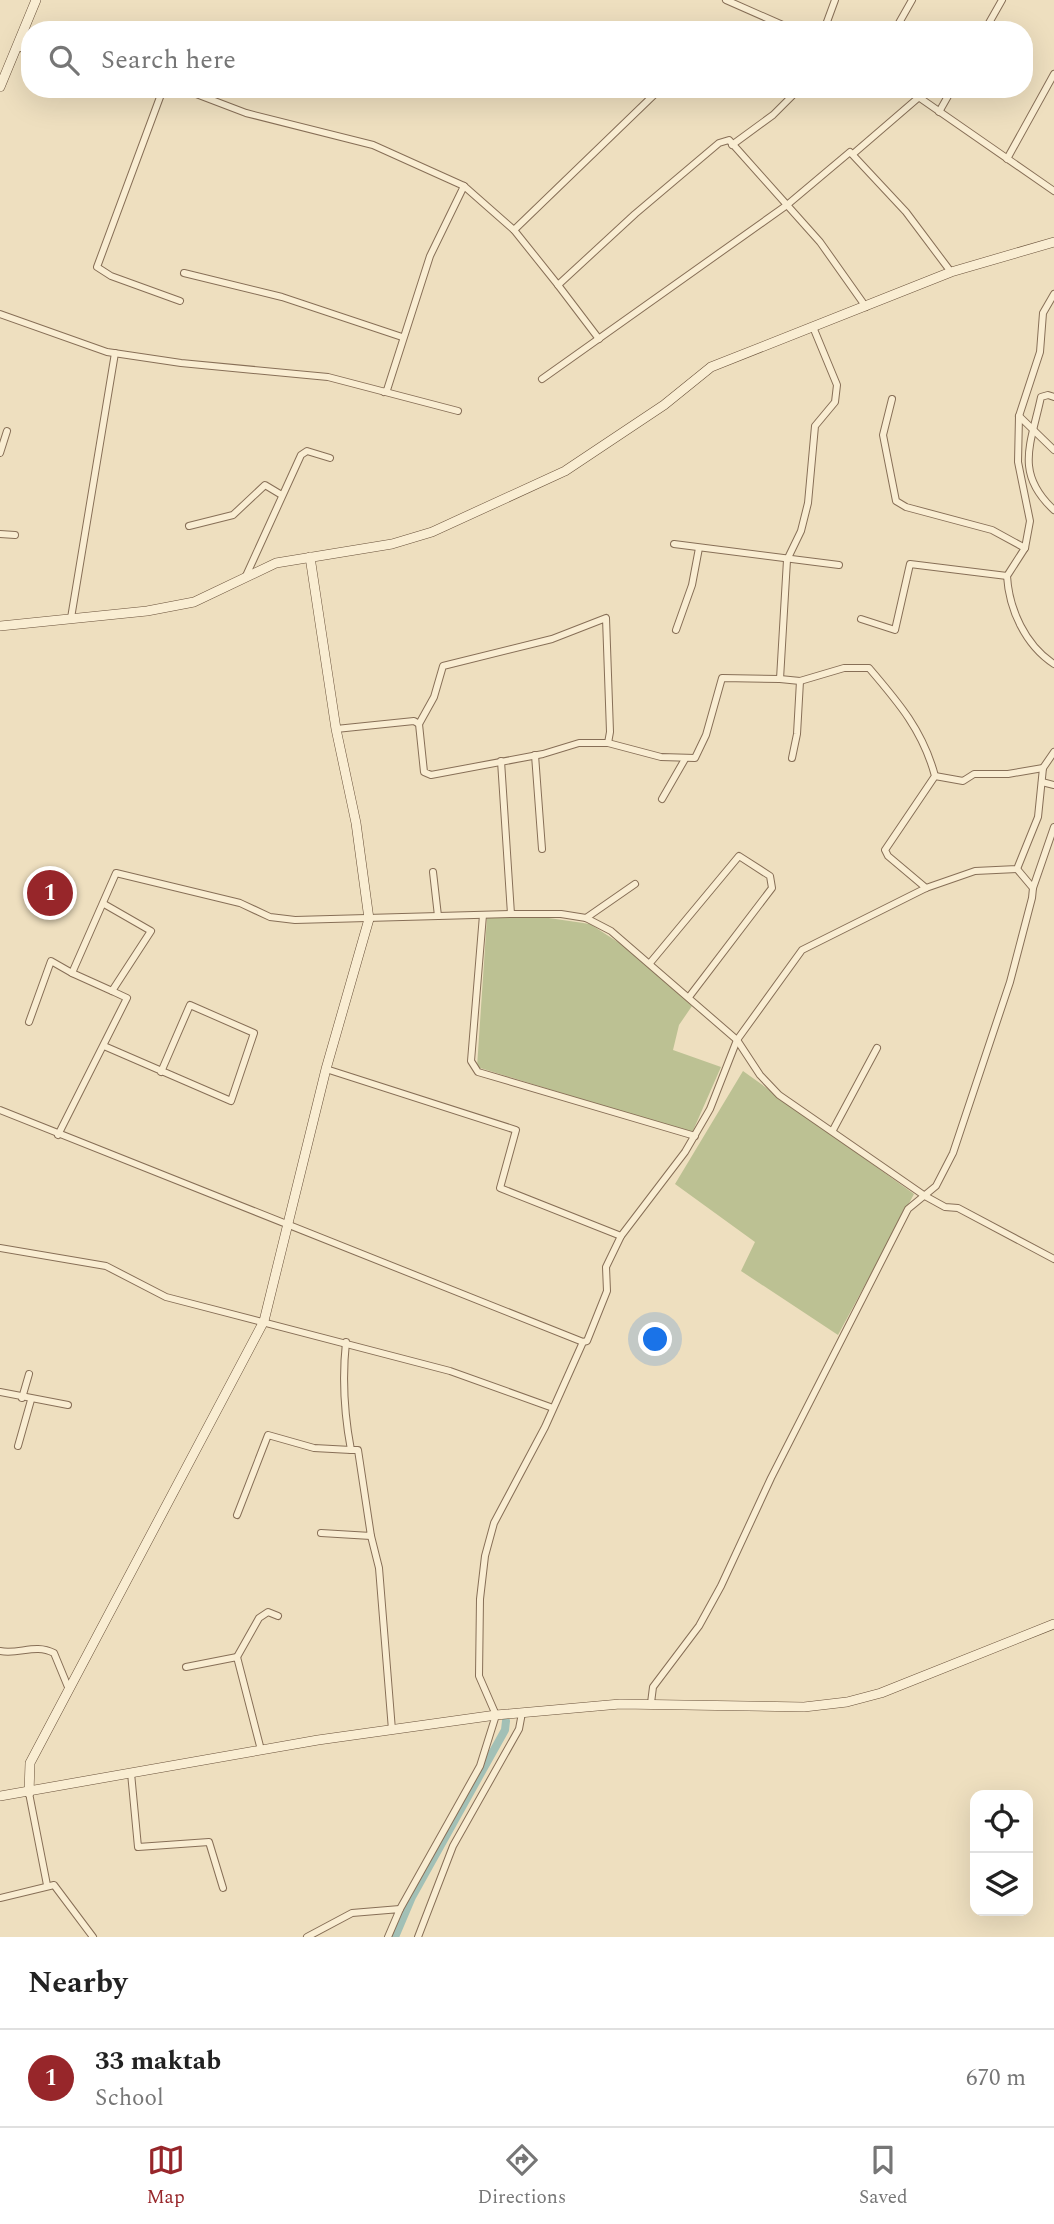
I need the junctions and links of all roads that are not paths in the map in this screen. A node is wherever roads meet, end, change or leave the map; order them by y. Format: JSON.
{"nodes":[{"id":1,"x":36,"y":0,"type":"edge"},
{"id":2,"x":726,"y":0,"type":"edge"},
{"id":3,"x":835,"y":0,"type":"edge"},
{"id":4,"x":912,"y":0,"type":"edge"},
{"id":5,"x":1002,"y":0,"type":"edge"},
{"id":6,"x":28,"y":21,"type":"edge"},
{"id":7,"x":774,"y":21,"type":"edge"},
{"id":8,"x":827,"y":21,"type":"edge"},
{"id":9,"x":900,"y":21,"type":"edge"},
{"id":10,"x":990,"y":21,"type":"edge"},
{"id":11,"x":21,"y":37,"type":"edge"},
{"id":12,"x":17,"y":47,"type":"junction"},
{"id":13,"x":21,"y":48,"type":"edge"},
{"id":14,"x":1054,"y":74,"type":"edge"},
{"id":15,"x":0,"y":87,"type":"edge"},
{"id":16,"x":160,"y":98,"type":"edge"},
{"id":17,"x":207,"y":98,"type":"edge"},
{"id":18,"x":651,"y":98,"type":"edge"},
{"id":19,"x":790,"y":98,"type":"edge"},
{"id":20,"x":918,"y":98,"type":"joint"},
{"id":21,"x":947,"y":98,"type":"edge"},
{"id":22,"x":939,"y":111,"type":"junction"},
{"id":23,"x":732,"y":145,"type":"junction"},
{"id":24,"x":853,"y":153,"type":"junction"},
{"id":25,"x":1007,"y":159,"type":"junction"},
{"id":26,"x":464,"y":186,"type":"junction"},
{"id":27,"x":1054,"y":191,"type":"edge"},
{"id":28,"x":787,"y":205,"type":"junction"},
{"id":29,"x":514,"y":230,"type":"junction"},
{"id":30,"x":1054,"y":242,"type":"edge"},
{"id":31,"x":951,"y":272,"type":"junction"},
{"id":32,"x":184,"y":273,"type":"dead end"},
{"id":33,"x":558,"y":285,"type":"junction"},
{"id":34,"x":1054,"y":294,"type":"edge"},
{"id":35,"x":180,"y":301,"type":"dead end"},
{"id":36,"x":866,"y":307,"type":"junction"},
{"id":37,"x":0,"y":314,"type":"edge"},
{"id":38,"x":813,"y":327,"type":"junction"},
{"id":39,"x":402,"y":337,"type":"junction"},
{"id":40,"x":599,"y":339,"type":"junction"},
{"id":41,"x":116,"y":353,"type":"junction"},
{"id":42,"x":542,"y":379,"type":"dead end"},
{"id":43,"x":384,"y":392,"type":"junction"},
{"id":44,"x":1054,"y":397,"type":"edge"},
{"id":45,"x":892,"y":399,"type":"dead end"},
{"id":46,"x":458,"y":411,"type":"dead end"},
{"id":47,"x":1019,"y":416,"type":"junction"},
{"id":48,"x":7,"y":431,"type":"dead end"},
{"id":49,"x":1034,"y":432,"type":"junction"},
{"id":50,"x":1054,"y":450,"type":"edge"},
{"id":51,"x":0,"y":453,"type":"edge"},
{"id":52,"x":330,"y":458,"type":"dead end"},
{"id":53,"x":280,"y":494,"type":"junction"},
{"id":54,"x":1054,"y":510,"type":"edge"},
{"id":55,"x":188,"y":526,"type":"dead end"},
{"id":56,"x":0,"y":534,"type":"edge"},
{"id":57,"x":15,"y":535,"type":"dead end"},
{"id":58,"x":674,"y":544,"type":"dead end"},
{"id":59,"x":699,"y":548,"type":"junction"},
{"id":60,"x":1025,"y":548,"type":"junction"},
{"id":61,"x":310,"y":557,"type":"junction"},
{"id":62,"x":787,"y":560,"type":"junction"},
{"id":63,"x":839,"y":565,"type":"dead end"},
{"id":64,"x":1007,"y":576,"type":"junction"},
{"id":65,"x":245,"y":578,"type":"junction"},
{"id":66,"x":71,"y":618,"type":"junction"},
{"id":67,"x":861,"y":619,"type":"dead end"},
{"id":68,"x":0,"y":626,"type":"edge"},
{"id":69,"x":676,"y":630,"type":"dead end"},
{"id":70,"x":1054,"y":664,"type":"edge"},
{"id":71,"x":780,"y":679,"type":"junction"},
{"id":72,"x":800,"y":681,"type":"junction"},
{"id":73,"x":419,"y":724,"type":"junction"},
{"id":74,"x":336,"y":729,"type":"junction"},
{"id":75,"x":608,"y":743,"type":"junction"},
{"id":76,"x":1054,"y":752,"type":"edge"},
{"id":77,"x":535,"y":755,"type":"junction"},
{"id":78,"x":792,"y":758,"type":"dead end"},
{"id":79,"x":685,"y":759,"type":"junction"},
{"id":80,"x":501,"y":761,"type":"junction"},
{"id":81,"x":1043,"y":768,"type":"junction"},
{"id":82,"x":935,"y":776,"type":"junction"},
{"id":83,"x":1042,"y":782,"type":"junction"},
{"id":84,"x":1054,"y":785,"type":"edge"},
{"id":85,"x":662,"y":799,"type":"dead end"},
{"id":86,"x":1054,"y":827,"type":"edge"},
{"id":87,"x":542,"y":849,"type":"dead end"},
{"id":88,"x":1017,"y":869,"type":"junction"},
{"id":89,"x":433,"y":872,"type":"dead end"},
{"id":90,"x":635,"y":884,"type":"dead end"},
{"id":91,"x":926,"y":888,"type":"junction"},
{"id":92,"x":1033,"y":888,"type":"junction"},
{"id":93,"x":104,"y":904,"type":"junction"},
{"id":94,"x":511,"y":914,"type":"junction"},
{"id":95,"x":483,"y":915,"type":"junction"},
{"id":96,"x":438,"y":916,"type":"junction"},
{"id":97,"x":586,"y":918,"type":"junction"},
{"id":98,"x":369,"y":919,"type":"junction"},
{"id":99,"x":650,"y":963,"type":"junction"},
{"id":100,"x":72,"y":973,"type":"junction"},
{"id":101,"x":112,"y":992,"type":"junction"},
{"id":102,"x":689,"y":997,"type":"junction"},
{"id":103,"x":29,"y":1022,"type":"dead end"},
{"id":104,"x":737,"y":1040,"type":"junction"},
{"id":105,"x":104,"y":1045,"type":"junction"},
{"id":106,"x":877,"y":1048,"type":"dead end"},
{"id":107,"x":326,"y":1069,"type":"junction"},
{"id":108,"x":160,"y":1072,"type":"junction"},
{"id":109,"x":0,"y":1110,"type":"edge"},
{"id":110,"x":833,"y":1130,"type":"junction"},
{"id":111,"x":58,"y":1135,"type":"junction"},
{"id":112,"x":695,"y":1136,"type":"junction"},
{"id":113,"x":925,"y":1196,"type":"junction"},
{"id":114,"x":287,"y":1223,"type":"junction"},
{"id":115,"x":621,"y":1236,"type":"junction"},
{"id":116,"x":0,"y":1248,"type":"edge"},
{"id":117,"x":1053,"y":1256,"type":"edge"},
{"id":118,"x":264,"y":1321,"type":"junction"},
{"id":119,"x":346,"y":1342,"type":"junction"},
{"id":120,"x":583,"y":1342,"type":"junction"},
{"id":121,"x":29,"y":1374,"type":"dead end"},
{"id":122,"x":0,"y":1392,"type":"edge"},
{"id":123,"x":22,"y":1398,"type":"junction"},
{"id":124,"x":32,"y":1400,"type":"junction"},
{"id":125,"x":68,"y":1405,"type":"dead end"},
{"id":126,"x":553,"y":1408,"type":"junction"},
{"id":127,"x":18,"y":1446,"type":"dead end"},
{"id":128,"x":351,"y":1450,"type":"junction"},
{"id":129,"x":237,"y":1515,"type":"dead end"},
{"id":130,"x":321,"y":1533,"type":"dead end"},
{"id":131,"x":371,"y":1536,"type":"junction"},
{"id":132,"x":278,"y":1616,"type":"dead end"},
{"id":133,"x":1053,"y":1625,"type":"edge"},
{"id":134,"x":0,"y":1651,"type":"edge"},
{"id":135,"x":237,"y":1657,"type":"junction"},
{"id":136,"x":186,"y":1667,"type":"dead end"},
{"id":137,"x":68,"y":1687,"type":"junction"},
{"id":138,"x":651,"y":1703,"type":"junction"},
{"id":139,"x":522,"y":1713,"type":"junction"},
{"id":140,"x":495,"y":1715,"type":"junction"},
{"id":141,"x":392,"y":1730,"type":"junction"},
{"id":142,"x":261,"y":1750,"type":"junction"},
{"id":143,"x":131,"y":1773,"type":"junction"},
{"id":144,"x":29,"y":1793,"type":"junction"},
{"id":145,"x":0,"y":1796,"type":"edge"},
{"id":146,"x":47,"y":1885,"type":"junction"},
{"id":147,"x":223,"y":1888,"type":"dead end"},
{"id":148,"x":0,"y":1898,"type":"edge"},
{"id":149,"x":400,"y":1909,"type":"junction"},
{"id":150,"x":93,"y":1937,"type":"edge"},
{"id":151,"x":307,"y":1937,"type":"edge"},
{"id":152,"x":388,"y":1937,"type":"edge"},
{"id":153,"x":418,"y":1937,"type":"edge"}],
"edges":[{"from":1,"to":6,"type":"street"},
{"from":2,"to":7,"type":"street"},
{"from":3,"to":8,"type":"street"},
{"from":4,"to":9,"type":"street"},
{"from":5,"to":10,"type":"street"},
{"from":11,"to":12,"type":"street"},
{"from":12,"to":13,"type":"street"},
{"from":12,"to":15,"type":"street"},
{"from":14,"to":25,"type":"street"},
{"from":16,"to":35,"type":"street"},
{"from":17,"to":26,"type":"street"},
{"from":18,"to":29,"type":"street"},
{"from":19,"to":23,"type":"street"},
{"from":20,"to":22,"type":"street"},
{"from":20,"to":24,"type":"street"},
{"from":21,"to":22,"type":"street"},
{"from":22,"to":25,"type":"street"},
{"from":23,"to":28,"type":"street"},
{"from":23,"to":33,"type":"street"},
{"from":24,"to":28,"type":"street"},
{"from":24,"to":31,"type":"street"},
{"from":25,"to":27,"type":"street"},
{"from":26,"to":29,"type":"street"},
{"from":26,"to":39,"type":"street"},
{"from":28,"to":36,"type":"street"},
{"from":28,"to":40,"type":"street"},
{"from":29,"to":33,"type":"street"},
{"from":30,"to":31,"type":"street"},
{"from":31,"to":36,"type":"street"},
{"from":32,"to":39,"type":"street"},
{"from":33,"to":40,"type":"street"},
{"from":34,"to":47,"type":"street"},
{"from":36,"to":38,"type":"street"},
{"from":37,"to":41,"type":"street"},
{"from":38,"to":61,"type":"street"},
{"from":38,"to":62,"type":"street"},
{"from":39,"to":43,"type":"street"},
{"from":40,"to":42,"type":"street"},
{"from":41,"to":43,"type":"street"},
{"from":41,"to":66,"type":"street"},
{"from":43,"to":46,"type":"street"},
{"from":44,"to":49,"type":"street"},
{"from":45,"to":60,"type":"street"},
{"from":47,"to":49,"type":"street"},
{"from":47,"to":60,"type":"street"},
{"from":48,"to":51,"type":"street"},
{"from":49,"to":50,"type":"street"},
{"from":49,"to":54,"type":"street"},
{"from":52,"to":53,"type":"street"},
{"from":53,"to":55,"type":"street"},
{"from":53,"to":65,"type":"street"},
{"from":56,"to":57,"type":"street"},
{"from":58,"to":59,"type":"street"},
{"from":59,"to":62,"type":"street"},
{"from":59,"to":69,"type":"street"},
{"from":60,"to":64,"type":"street"},
{"from":61,"to":65,"type":"street"},
{"from":61,"to":74,"type":"street"},
{"from":62,"to":63,"type":"street"},
{"from":62,"to":71,"type":"street"},
{"from":64,"to":67,"type":"street"},
{"from":64,"to":70,"type":"street"},
{"from":65,"to":66,"type":"street"},
{"from":66,"to":68,"type":"street"},
{"from":71,"to":72,"type":"street"},
{"from":71,"to":79,"type":"street"},
{"from":72,"to":78,"type":"street"},
{"from":72,"to":82,"type":"street"},
{"from":73,"to":74,"type":"street"},
{"from":73,"to":75,"type":"street"},
{"from":73,"to":80,"type":"street"},
{"from":74,"to":98,"type":"street"},
{"from":75,"to":77,"type":"street"},
{"from":75,"to":79,"type":"street"},
{"from":76,"to":81,"type":"street"},
{"from":77,"to":80,"type":"street"},
{"from":77,"to":87,"type":"street"},
{"from":79,"to":85,"type":"street"},
{"from":80,"to":94,"type":"street"},
{"from":81,"to":82,"type":"street"},
{"from":81,"to":83,"type":"street"},
{"from":82,"to":91,"type":"street"},
{"from":83,"to":84,"type":"street"},
{"from":83,"to":88,"type":"street"},
{"from":86,"to":92,"type":"street"},
{"from":88,"to":91,"type":"street"},
{"from":88,"to":92,"type":"street"},
{"from":89,"to":96,"type":"street"},
{"from":90,"to":97,"type":"street"},
{"from":91,"to":104,"type":"street"},
{"from":92,"to":113,"type":"street"},
{"from":93,"to":98,"type":"street"},
{"from":93,"to":100,"type":"street"},
{"from":93,"to":101,"type":"street"},
{"from":94,"to":95,"type":"street"},
{"from":94,"to":97,"type":"street"},
{"from":95,"to":96,"type":"street"},
{"from":95,"to":112,"type":"street"},
{"from":96,"to":98,"type":"street"},
{"from":97,"to":99,"type":"street"},
{"from":98,"to":107,"type":"street"},
{"from":99,"to":102,"type":"street"},
{"from":99,"to":102,"type":"street"},
{"from":100,"to":101,"type":"street"},
{"from":100,"to":103,"type":"street"},
{"from":101,"to":105,"type":"street"},
{"from":102,"to":104,"type":"street"},
{"from":104,"to":110,"type":"street"},
{"from":104,"to":112,"type":"street"},
{"from":105,"to":108,"type":"street"},
{"from":105,"to":111,"type":"street"},
{"from":106,"to":110,"type":"street"},
{"from":107,"to":114,"type":"street"},
{"from":107,"to":115,"type":"street"},
{"from":108,"to":108,"type":"street"},
{"from":109,"to":111,"type":"street"},
{"from":110,"to":113,"type":"street"},
{"from":111,"to":114,"type":"street"},
{"from":112,"to":115,"type":"street"},
{"from":113,"to":117,"type":"street"},
{"from":113,"to":138,"type":"street"},
{"from":114,"to":118,"type":"street"},
{"from":114,"to":120,"type":"street"},
{"from":115,"to":120,"type":"street"},
{"from":116,"to":118,"type":"street"},
{"from":118,"to":119,"type":"street"},
{"from":118,"to":137,"type":"street"},
{"from":119,"to":126,"type":"street"},
{"from":119,"to":128,"type":"street"},
{"from":120,"to":126,"type":"street"},
{"from":121,"to":123,"type":"street"},
{"from":122,"to":123,"type":"street"},
{"from":123,"to":124,"type":"street"},
{"from":124,"to":125,"type":"street"},
{"from":124,"to":127,"type":"street"},
{"from":126,"to":140,"type":"street"},
{"from":128,"to":129,"type":"street"},
{"from":128,"to":131,"type":"street"},
{"from":130,"to":131,"type":"street"},
{"from":131,"to":141,"type":"street"},
{"from":132,"to":135,"type":"street"},
{"from":133,"to":138,"type":"street"},
{"from":134,"to":137,"type":"street"},
{"from":135,"to":136,"type":"street"},
{"from":135,"to":142,"type":"street"},
{"from":137,"to":144,"type":"street"},
{"from":138,"to":139,"type":"street"},
{"from":139,"to":140,"type":"street"},
{"from":139,"to":153,"type":"street"},
{"from":140,"to":141,"type":"street"},
{"from":140,"to":149,"type":"street"},
{"from":141,"to":142,"type":"street"},
{"from":142,"to":143,"type":"street"},
{"from":143,"to":144,"type":"street"},
{"from":143,"to":147,"type":"street"},
{"from":144,"to":145,"type":"street"},
{"from":144,"to":146,"type":"street"},
{"from":146,"to":148,"type":"street"},
{"from":146,"to":150,"type":"street"},
{"from":149,"to":151,"type":"street"},
{"from":149,"to":152,"type":"street"}]}
